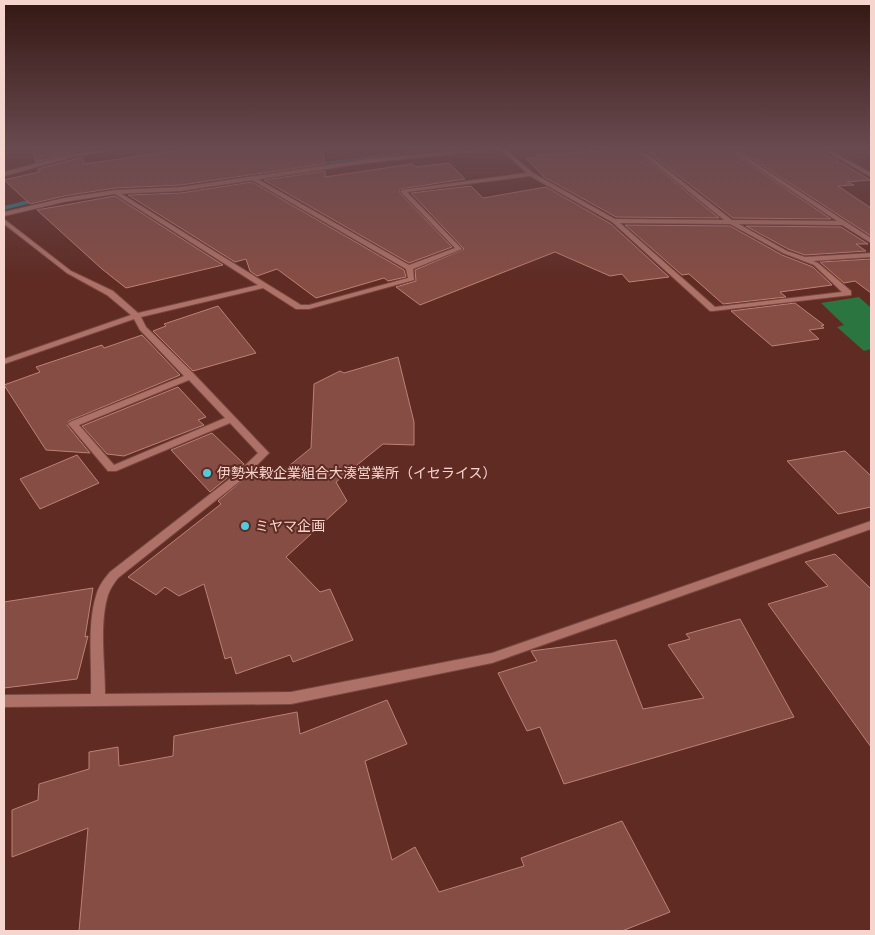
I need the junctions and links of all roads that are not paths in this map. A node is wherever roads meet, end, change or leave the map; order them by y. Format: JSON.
{"nodes":[{"id":1,"x":111,"y":193,"type":"edge"},
{"id":2,"x":116,"y":193,"type":"edge"},
{"id":3,"x":278,"y":193,"type":"edge"},
{"id":4,"x":405,"y":193,"type":"edge"},
{"id":5,"x":564,"y":193,"type":"edge"},
{"id":6,"x":693,"y":193,"type":"edge"},
{"id":7,"x":797,"y":193,"type":"edge"},
{"id":8,"x":4,"y":214,"type":"edge"},
{"id":9,"x":4,"y":221,"type":"edge"},
{"id":10,"x":614,"y":221,"type":"junction"},
{"id":11,"x":729,"y":221,"type":"junction"},
{"id":12,"x":842,"y":222,"type":"junction"},
{"id":13,"x":871,"y":241,"type":"edge"},
{"id":14,"x":871,"y":255,"type":"edge"},
{"id":15,"x":807,"y":259,"type":"junction"},
{"id":16,"x":409,"y":268,"type":"junction"},
{"id":17,"x":265,"y":285,"type":"junction"},
{"id":18,"x":136,"y":316,"type":"junction"},
{"id":19,"x":4,"y":362,"type":"edge"},
{"id":20,"x":191,"y":376,"type":"junction"},
{"id":21,"x":231,"y":419,"type":"junction"},
{"id":22,"x":871,"y":525,"type":"edge"},
{"id":23,"x":98,"y":700,"type":"junction"},
{"id":24,"x":4,"y":701,"type":"edge"}],
"edges":[{"from":1,"to":8,"type":"street"},
{"from":2,"to":17,"type":"street"},
{"from":3,"to":16,"type":"street"},
{"from":4,"to":16,"type":"street"},
{"from":5,"to":10,"type":"street"},
{"from":6,"to":11,"type":"street"},
{"from":7,"to":12,"type":"street"},
{"from":9,"to":18,"type":"street"},
{"from":10,"to":11,"type":"street"},
{"from":10,"to":15,"type":"street"},
{"from":11,"to":12,"type":"street"},
{"from":11,"to":15,"type":"street"},
{"from":12,"to":13,"type":"street"},
{"from":14,"to":15,"type":"street"},
{"from":16,"to":17,"type":"street"},
{"from":17,"to":18,"type":"street"},
{"from":18,"to":19,"type":"street"},
{"from":18,"to":20,"type":"street"},
{"from":20,"to":21,"type":"street"},
{"from":20,"to":21,"type":"street"},
{"from":21,"to":23,"type":"street"},
{"from":22,"to":23,"type":"street"},
{"from":23,"to":24,"type":"street"}]}
